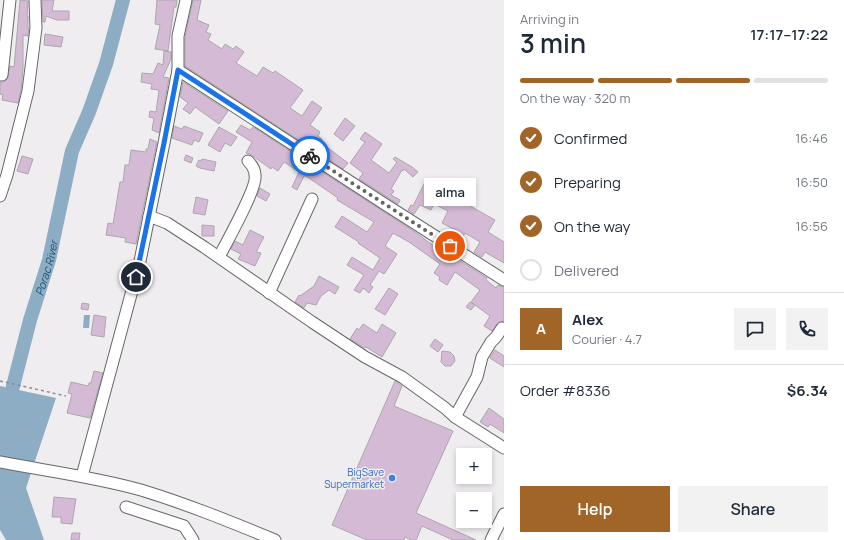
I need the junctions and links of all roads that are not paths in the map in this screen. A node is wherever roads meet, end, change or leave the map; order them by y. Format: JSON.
{"nodes":[{"id":1,"x":10,"y":0,"type":"edge"},
{"id":2,"x":35,"y":0,"type":"edge"},
{"id":3,"x":186,"y":0,"type":"edge"},
{"id":4,"x":178,"y":70,"type":"junction"},
{"id":5,"x":2,"y":75,"type":"dead end"},
{"id":6,"x":248,"y":161,"type":"dead end"},
{"id":7,"x":0,"y":196,"type":"edge"},
{"id":8,"x":312,"y":199,"type":"dead end"},
{"id":9,"x":149,"y":216,"type":"junction"},
{"id":10,"x":219,"y":257,"type":"junction"},
{"id":11,"x":504,"y":280,"type":"edge"},
{"id":12,"x":269,"y":293,"type":"junction"},
{"id":13,"x":502,"y":328,"type":"dead end"},
{"id":14,"x":455,"y":417,"type":"junction"},
{"id":15,"x":504,"y":448,"type":"edge"},
{"id":16,"x":0,"y":462,"type":"edge"},
{"id":17,"x":82,"y":476,"type":"junction"},
{"id":18,"x":126,"y":507,"type":"dead end"},
{"id":19,"x":504,"y":514,"type":"edge"},
{"id":20,"x":193,"y":540,"type":"edge"},
{"id":21,"x":275,"y":540,"type":"edge"},
{"id":22,"x":491,"y":540,"type":"edge"}],
"edges":[{"from":1,"to":5,"type":"street"},
{"from":2,"to":7,"type":"street"},
{"from":3,"to":4,"type":"street"},
{"from":4,"to":9,"type":"street"},
{"from":4,"to":11,"type":"street"},
{"from":6,"to":10,"type":"street"},
{"from":8,"to":12,"type":"street"},
{"from":9,"to":10,"type":"street"},
{"from":9,"to":17,"type":"street"},
{"from":10,"to":12,"type":"street"},
{"from":12,"to":14,"type":"street"},
{"from":13,"to":14,"type":"street"},
{"from":14,"to":15,"type":"street"},
{"from":16,"to":17,"type":"street"},
{"from":17,"to":21,"type":"street"},
{"from":18,"to":20,"type":"street"},
{"from":19,"to":22,"type":"street"}]}
